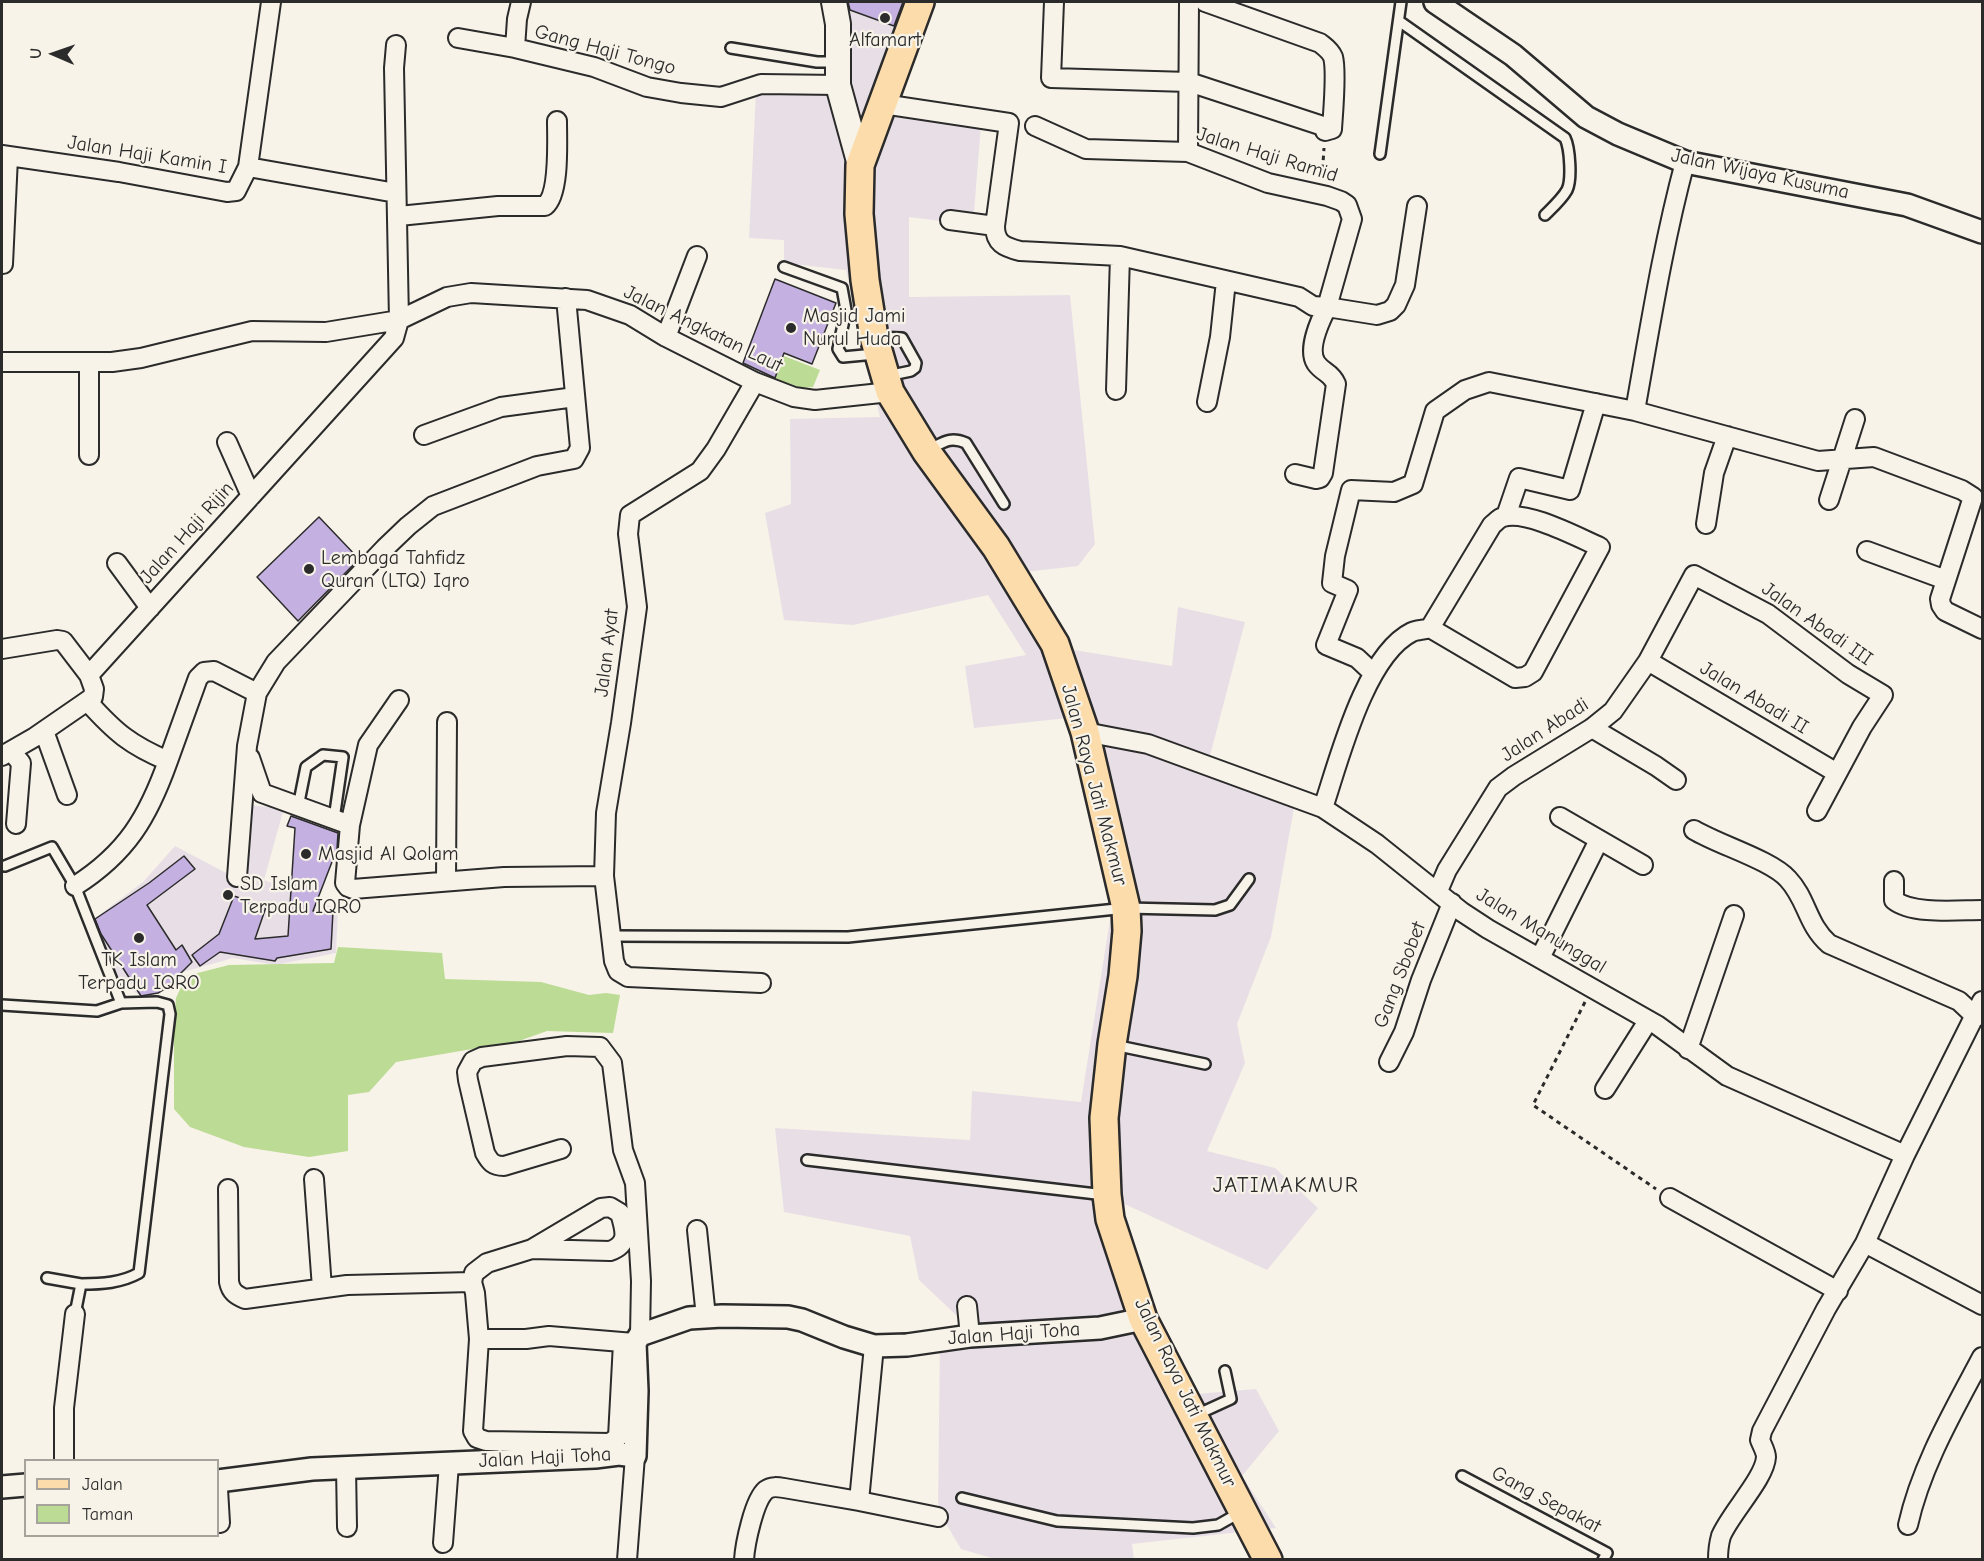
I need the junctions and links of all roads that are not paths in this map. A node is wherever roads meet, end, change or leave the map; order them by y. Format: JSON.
{"nodes":[{"id":1,"x":270,"y":2,"type":"edge"},
{"id":2,"x":521,"y":2,"type":"edge"},
{"id":3,"x":834,"y":2,"type":"edge"},
{"id":4,"x":920,"y":2,"type":"edge"},
{"id":5,"x":1054,"y":2,"type":"edge"},
{"id":6,"x":1189,"y":2,"type":"edge"},
{"id":7,"x":1205,"y":2,"type":"edge"},
{"id":8,"x":1401,"y":2,"type":"edge"},
{"id":9,"x":1435,"y":2,"type":"edge"},
{"id":10,"x":1399,"y":21,"type":"junction"},
{"id":11,"x":458,"y":38,"type":"dead end"},
{"id":12,"x":396,"y":45,"type":"dead end"},
{"id":13,"x":515,"y":48,"type":"junction"},
{"id":14,"x":731,"y":48,"type":"dead end"},
{"id":15,"x":837,"y":73,"type":"junction"},
{"id":16,"x":1189,"y":81,"type":"junction"},
{"id":17,"x":883,"y":104,"type":"junction"},
{"id":18,"x":557,"y":122,"type":"dead end"},
{"id":19,"x":1035,"y":126,"type":"dead end"},
{"id":20,"x":1188,"y":152,"type":"junction"},
{"id":21,"x":1380,"y":154,"type":"dead end"},
{"id":22,"x":4,"y":156,"type":"edge"},
{"id":23,"x":1685,"y":162,"type":"junction"},
{"id":24,"x":860,"y":165,"type":"junction"},
{"id":25,"x":248,"y":166,"type":"junction"},
{"id":26,"x":396,"y":193,"type":"junction"},
{"id":27,"x":1417,"y":206,"type":"dead end"},
{"id":28,"x":399,"y":216,"type":"junction"},
{"id":29,"x":1545,"y":216,"type":"dead end"},
{"id":30,"x":950,"y":220,"type":"dead end"},
{"id":31,"x":995,"y":226,"type":"junction"},
{"id":32,"x":1983,"y":232,"type":"edge"},
{"id":33,"x":697,"y":256,"type":"dead end"},
{"id":34,"x":1120,"y":256,"type":"junction"},
{"id":35,"x":3,"y":264,"type":"edge"},
{"id":36,"x":784,"y":267,"type":"dead end"},
{"id":37,"x":1226,"y":281,"type":"junction"},
{"id":38,"x":853,"y":285,"type":"junction"},
{"id":39,"x":566,"y":298,"type":"junction"},
{"id":40,"x":1327,"y":307,"type":"junction"},
{"id":41,"x":399,"y":320,"type":"junction"},
{"id":42,"x":666,"y":337,"type":"junction"},
{"id":43,"x":2,"y":362,"type":"edge"},
{"id":44,"x":90,"y":363,"type":"junction"},
{"id":45,"x":881,"y":365,"type":"junction"},
{"id":46,"x":755,"y":382,"type":"junction"},
{"id":47,"x":1116,"y":390,"type":"dead end"},
{"id":48,"x":575,"y":397,"type":"junction"},
{"id":49,"x":1207,"y":402,"type":"dead end"},
{"id":50,"x":1596,"y":404,"type":"junction"},
{"id":51,"x":1635,"y":411,"type":"junction"},
{"id":52,"x":1855,"y":419,"type":"dead end"},
{"id":53,"x":424,"y":435,"type":"dead end"},
{"id":54,"x":1727,"y":436,"type":"junction"},
{"id":55,"x":227,"y":442,"type":"dead end"},
{"id":56,"x":926,"y":452,"type":"junction"},
{"id":57,"x":89,"y":455,"type":"dead end"},
{"id":58,"x":1844,"y":460,"type":"junction"},
{"id":59,"x":1295,"y":474,"type":"dead end"},
{"id":60,"x":1978,"y":491,"type":"edge"},
{"id":61,"x":251,"y":496,"type":"junction"},
{"id":62,"x":1829,"y":500,"type":"dead end"},
{"id":63,"x":1004,"y":504,"type":"dead end"},
{"id":64,"x":1506,"y":516,"type":"junction"},
{"id":65,"x":1974,"y":521,"type":"edge"},
{"id":66,"x":1706,"y":524,"type":"dead end"},
{"id":67,"x":1867,"y":551,"type":"dead end"},
{"id":68,"x":117,"y":563,"type":"dead end"},
{"id":69,"x":1694,"y":575,"type":"joint"},
{"id":70,"x":1946,"y":580,"type":"junction"},
{"id":71,"x":150,"y":608,"type":"junction"},
{"id":72,"x":1430,"y":628,"type":"junction"},
{"id":73,"x":1983,"y":629,"type":"edge"},
{"id":74,"x":2,"y":649,"type":"edge"},
{"id":75,"x":1648,"y":661,"type":"junction"},
{"id":76,"x":1373,"y":673,"type":"junction"},
{"id":77,"x":89,"y":675,"type":"junction"},
{"id":78,"x":257,"y":693,"type":"junction"},
{"id":79,"x":399,"y":700,"type":"dead end"},
{"id":80,"x":88,"y":702,"type":"junction"},
{"id":81,"x":447,"y":722,"type":"dead end"},
{"id":82,"x":1592,"y":728,"type":"junction"},
{"id":83,"x":44,"y":731,"type":"junction"},
{"id":84,"x":1085,"y":732,"type":"junction"},
{"id":85,"x":246,"y":746,"type":"junction"},
{"id":86,"x":6,"y":753,"type":"edge"},
{"id":87,"x":168,"y":760,"type":"junction"},
{"id":88,"x":1837,"y":773,"type":"junction"},
{"id":89,"x":1676,"y":780,"type":"dead end"},
{"id":90,"x":67,"y":795,"type":"dead end"},
{"id":91,"x":298,"y":807,"type":"junction"},
{"id":92,"x":1323,"y":808,"type":"junction"},
{"id":93,"x":1817,"y":812,"type":"dead end"},
{"id":94,"x":1560,"y":817,"type":"dead end"},
{"id":95,"x":342,"y":822,"type":"junction"},
{"id":96,"x":16,"y":824,"type":"dead end"},
{"id":97,"x":1694,"y":830,"type":"dead end"},
{"id":98,"x":1599,"y":840,"type":"junction"},
{"id":99,"x":1643,"y":865,"type":"dead end"},
{"id":100,"x":5,"y":866,"type":"dead end"},
{"id":101,"x":604,"y":876,"type":"junction"},
{"id":102,"x":237,"y":877,"type":"dead end"},
{"id":103,"x":1249,"y":879,"type":"dead end"},
{"id":104,"x":446,"y":881,"type":"junction"},
{"id":105,"x":1894,"y":881,"type":"dead end"},
{"id":106,"x":75,"y":886,"type":"junction"},
{"id":107,"x":1438,"y":891,"type":"junction"},
{"id":108,"x":1452,"y":903,"type":"junction"},
{"id":109,"x":1126,"y":908,"type":"junction"},
{"id":110,"x":1983,"y":910,"type":"edge"},
{"id":111,"x":1734,"y":915,"type":"dead end"},
{"id":112,"x":610,"y":936,"type":"junction"},
{"id":113,"x":1540,"y":958,"type":"junction"},
{"id":114,"x":761,"y":983,"type":"dead end"},
{"id":115,"x":121,"y":1003,"type":"junction"},
{"id":116,"x":2,"y":1005,"type":"edge"},
{"id":117,"x":1979,"y":1009,"type":"edge"},
{"id":118,"x":1648,"y":1021,"type":"junction"},
{"id":119,"x":1112,"y":1044,"type":"junction"},
{"id":120,"x":1688,"y":1048,"type":"junction"},
{"id":121,"x":1389,"y":1062,"type":"dead end"},
{"id":122,"x":1205,"y":1064,"type":"dead end"},
{"id":123,"x":1605,"y":1089,"type":"dead end"},
{"id":124,"x":561,"y":1149,"type":"dead end"},
{"id":125,"x":1905,"y":1155,"type":"junction"},
{"id":126,"x":807,"y":1160,"type":"dead end"},
{"id":127,"x":314,"y":1179,"type":"dead end"},
{"id":128,"x":228,"y":1189,"type":"dead end"},
{"id":129,"x":1107,"y":1195,"type":"junction"},
{"id":130,"x":1670,"y":1198,"type":"road end"},
{"id":131,"x":697,"y":1230,"type":"dead end"},
{"id":132,"x":1865,"y":1243,"type":"junction"},
{"id":133,"x":532,"y":1249,"type":"dead end"},
{"id":134,"x":47,"y":1278,"type":"dead end"},
{"id":135,"x":472,"y":1282,"type":"junction"},
{"id":136,"x":81,"y":1284,"type":"junction"},
{"id":137,"x":322,"y":1288,"type":"junction"},
{"id":138,"x":1838,"y":1291,"type":"junction"},
{"id":139,"x":1983,"y":1305,"type":"edge"},
{"id":140,"x":968,"y":1306,"type":"dead end"},
{"id":141,"x":75,"y":1314,"type":"joint"},
{"id":142,"x":706,"y":1317,"type":"junction"},
{"id":143,"x":1143,"y":1318,"type":"junction"},
{"id":144,"x":970,"y":1336,"type":"junction"},
{"id":145,"x":479,"y":1339,"type":"junction"},
{"id":146,"x":633,"y":1340,"type":"junction"},
{"id":147,"x":874,"y":1346,"type":"junction"},
{"id":148,"x":1983,"y":1357,"type":"edge"},
{"id":149,"x":1225,"y":1371,"type":"dead end"},
{"id":150,"x":1194,"y":1416,"type":"junction"},
{"id":151,"x":635,"y":1456,"type":"junction"},
{"id":152,"x":64,"y":1459,"type":"edge"},
{"id":153,"x":449,"y":1464,"type":"junction"},
{"id":154,"x":346,"y":1467,"type":"junction"},
{"id":155,"x":1462,"y":1476,"type":"dead end"},
{"id":156,"x":219,"y":1481,"type":"edge"},
{"id":157,"x":24,"y":1485,"type":"edge"},
{"id":158,"x":2,"y":1487,"type":"edge"},
{"id":159,"x":962,"y":1498,"type":"dead end"},
{"id":160,"x":859,"y":1501,"type":"junction"},
{"id":161,"x":219,"y":1506,"type":"edge"},
{"id":162,"x":1244,"y":1511,"type":"junction"},
{"id":163,"x":938,"y":1517,"type":"dead end"},
{"id":164,"x":220,"y":1523,"type":"dead end"},
{"id":165,"x":1908,"y":1525,"type":"dead end"},
{"id":166,"x":347,"y":1527,"type":"dead end"},
{"id":167,"x":442,"y":1544,"type":"dead end"},
{"id":168,"x":627,"y":1560,"type":"edge"},
{"id":169,"x":744,"y":1560,"type":"edge"},
{"id":170,"x":1268,"y":1560,"type":"edge"},
{"id":171,"x":1603,"y":1560,"type":"edge"},
{"id":172,"x":1718,"y":1560,"type":"edge"}],
"edges":[{"from":1,"to":25,"type":"street","name":"Jalan Haji Kamin I"},
{"from":2,"to":13,"type":"street","name":"Gang Haji Tongo"},
{"from":3,"to":15,"type":"main road"},
{"from":4,"to":17,"type":"main road","name":"Jalan Raya Jati Makmur"},
{"from":5,"to":16,"type":"street"},
{"from":6,"to":16,"type":"street"},
{"from":7,"to":16,"type":"street"},
{"from":8,"to":10,"type":"lane"},
{"from":9,"to":23,"type":"street","name":"Jalan Wijaya Kusuma"},
{"from":10,"to":21,"type":"lane"},
{"from":10,"to":29,"type":"lane"},
{"from":11,"to":13,"type":"street"},
{"from":12,"to":26,"type":"street"},
{"from":13,"to":15,"type":"street","name":"Gang Haji Tongo"},
{"from":14,"to":15,"type":"lane"},
{"from":15,"to":24,"type":"main road"},
{"from":16,"to":20,"type":"street"},
{"from":17,"to":24,"type":"main road","name":"Jalan Raya Jati Makmur"},
{"from":17,"to":31,"type":"street"},
{"from":18,"to":28,"type":"street"},
{"from":19,"to":20,"type":"street","name":"Jalan Haji Ramid"},
{"from":20,"to":40,"type":"street","name":"Jalan Haji Ramid"},
{"from":22,"to":25,"type":"street","name":"Jalan Haji Kamin I"},
{"from":22,"to":35,"type":"street"},
{"from":23,"to":32,"type":"street","name":"Jalan Wijaya Kusuma"},
{"from":23,"to":51,"type":"street"},
{"from":24,"to":38,"type":"main road","name":"Jalan Raya Jati Makmur"},
{"from":25,"to":26,"type":"street"},
{"from":26,"to":28,"type":"street"},
{"from":27,"to":40,"type":"street"},
{"from":28,"to":41,"type":"street"},
{"from":30,"to":31,"type":"street"},
{"from":31,"to":34,"type":"street"},
{"from":33,"to":42,"type":"street"},
{"from":34,"to":37,"type":"street"},
{"from":34,"to":47,"type":"street"},
{"from":36,"to":38,"type":"lane"},
{"from":37,"to":40,"type":"street"},
{"from":37,"to":49,"type":"street"},
{"from":38,"to":45,"type":"main road","name":"Jalan Raya Jati Makmur"},
{"from":38,"to":45,"type":"lane"},
{"from":39,"to":41,"type":"street","name":"Jalan Angkatan Laut"},
{"from":39,"to":42,"type":"street","name":"Jalan Angkatan Laut"},
{"from":39,"to":48,"type":"street"},
{"from":40,"to":59,"type":"street","name":"Jalan Haji Ramid"},
{"from":41,"to":44,"type":"street","name":"Jalan Angkatan Laut"},
{"from":41,"to":61,"type":"street","name":"Jalan Haji Rijin"},
{"from":42,"to":46,"type":"street","name":"Jalan Angkatan Laut"},
{"from":43,"to":44,"type":"street","name":"Jalan Angkatan Laut"},
{"from":44,"to":57,"type":"street"},
{"from":45,"to":46,"type":"street","name":"Jalan Angkatan Laut"},
{"from":45,"to":56,"type":"main road","name":"Jalan Raya Jati Makmur"},
{"from":46,"to":101,"type":"street","name":"Jalan Ayat"},
{"from":48,"to":53,"type":"street"},
{"from":48,"to":78,"type":"street"},
{"from":50,"to":51,"type":"street"},
{"from":50,"to":64,"type":"street"},
{"from":50,"to":76,"type":"street"},
{"from":51,"to":54,"type":"street"},
{"from":52,"to":58,"type":"street"},
{"from":54,"to":58,"type":"street"},
{"from":54,"to":66,"type":"street"},
{"from":55,"to":61,"type":"street"},
{"from":56,"to":63,"type":"lane"},
{"from":56,"to":84,"type":"main road","name":"Jalan Raya Jati Makmur"},
{"from":58,"to":60,"type":"street"},
{"from":58,"to":62,"type":"street"},
{"from":60,"to":65,"type":"street"},
{"from":61,"to":71,"type":"street","name":"Jalan Haji Rijin"},
{"from":64,"to":72,"type":"street"},
{"from":64,"to":72,"type":"street"},
{"from":65,"to":70,"type":"street"},
{"from":67,"to":70,"type":"street"},
{"from":68,"to":71,"type":"street"},
{"from":69,"to":75,"type":"street","name":"Jalan Abadi"},
{"from":69,"to":88,"type":"street","name":"Jalan Abadi III"},
{"from":70,"to":73,"type":"street"},
{"from":71,"to":77,"type":"street","name":"Jalan Haji Rijin"},
{"from":72,"to":76,"type":"street"},
{"from":74,"to":77,"type":"street"},
{"from":75,"to":82,"type":"street","name":"Jalan Abadi"},
{"from":75,"to":88,"type":"street","name":"Jalan Abadi II"},
{"from":76,"to":92,"type":"street"},
{"from":77,"to":80,"type":"street"},
{"from":78,"to":85,"type":"street"},
{"from":78,"to":87,"type":"street"},
{"from":79,"to":95,"type":"street"},
{"from":80,"to":83,"type":"street"},
{"from":80,"to":87,"type":"street"},
{"from":81,"to":104,"type":"street"},
{"from":82,"to":89,"type":"street"},
{"from":82,"to":107,"type":"street","name":"Jalan Abadi"},
{"from":83,"to":86,"type":"street"},
{"from":83,"to":90,"type":"street"},
{"from":84,"to":92,"type":"street","name":"Jalan Manunggal"},
{"from":84,"to":109,"type":"main road","name":"Jalan Raya Jati Makmur"},
{"from":85,"to":91,"type":"street"},
{"from":85,"to":102,"type":"street"},
{"from":86,"to":96,"type":"street"},
{"from":87,"to":106,"type":"street"},
{"from":88,"to":93,"type":"street"},
{"from":91,"to":95,"type":"street"},
{"from":91,"to":95,"type":"lane"},
{"from":92,"to":107,"type":"street","name":"Jalan Manunggal"},
{"from":94,"to":98,"type":"street"},
{"from":95,"to":104,"type":"street"},
{"from":97,"to":117,"type":"street"},
{"from":98,"to":99,"type":"street"},
{"from":98,"to":113,"type":"street"},
{"from":100,"to":106,"type":"lane"},
{"from":101,"to":104,"type":"street"},
{"from":101,"to":112,"type":"street","name":"Jalan Ayat"},
{"from":103,"to":109,"type":"lane"},
{"from":105,"to":110,"type":"street"},
{"from":106,"to":115,"type":"lane"},
{"from":107,"to":108,"type":"street","name":"Jalan Manunggal"},
{"from":108,"to":113,"type":"street","name":"Jalan Manunggal"},
{"from":108,"to":121,"type":"street","name":"Gang Sbobet"},
{"from":109,"to":112,"type":"lane"},
{"from":109,"to":119,"type":"main road","name":"Jalan Raya Jati Makmur"},
{"from":111,"to":120,"type":"street"},
{"from":112,"to":114,"type":"street","name":"Jalan Ayat"},
{"from":113,"to":118,"type":"street","name":"Jalan Manunggal"},
{"from":115,"to":116,"type":"lane"},
{"from":115,"to":136,"type":"lane"},
{"from":117,"to":125,"type":"street"},
{"from":118,"to":120,"type":"street","name":"Jalan Manunggal"},
{"from":118,"to":123,"type":"street"},
{"from":119,"to":122,"type":"lane"},
{"from":119,"to":129,"type":"main road","name":"Jalan Raya Jati Makmur"},
{"from":120,"to":125,"type":"street","name":"Jalan Manunggal"},
{"from":124,"to":146,"type":"street"},
{"from":125,"to":132,"type":"street"},
{"from":126,"to":129,"type":"lane"},
{"from":127,"to":137,"type":"street"},
{"from":128,"to":137,"type":"street"},
{"from":129,"to":143,"type":"main road","name":"Jalan Raya Jati Makmur"},
{"from":130,"to":138,"type":"street"},
{"from":131,"to":142,"type":"street"},
{"from":132,"to":138,"type":"street"},
{"from":132,"to":139,"type":"street"},
{"from":133,"to":135,"type":"street"},
{"from":134,"to":136,"type":"lane"},
{"from":135,"to":137,"type":"street"},
{"from":135,"to":145,"type":"street"},
{"from":136,"to":141,"type":"lane"},
{"from":138,"to":172,"type":"street"},
{"from":140,"to":144,"type":"street"},
{"from":141,"to":152,"type":"street"},
{"from":142,"to":146,"type":"street","name":"Jalan Haji Toha"},
{"from":142,"to":147,"type":"street","name":"Jalan Haji Toha"},
{"from":143,"to":144,"type":"street","name":"Jalan Haji Toha"},
{"from":143,"to":150,"type":"main road","name":"Jalan Raya Jati Makmur"},
{"from":144,"to":147,"type":"street","name":"Jalan Haji Toha"},
{"from":145,"to":146,"type":"street"},
{"from":145,"to":146,"type":"street"},
{"from":146,"to":151,"type":"street","name":"Jalan Haji Toha"},
{"from":147,"to":160,"type":"street"},
{"from":148,"to":165,"type":"street"},
{"from":149,"to":150,"type":"lane"},
{"from":150,"to":162,"type":"main road","name":"Jalan Raya Jati Makmur"},
{"from":151,"to":153,"type":"street","name":"Jalan Haji Toha"},
{"from":151,"to":168,"type":"street"},
{"from":153,"to":154,"type":"street","name":"Jalan Haji Toha"},
{"from":153,"to":167,"type":"street"},
{"from":154,"to":156,"type":"street","name":"Jalan Haji Toha"},
{"from":154,"to":166,"type":"street"},
{"from":155,"to":171,"type":"lane","name":"Gang Sepakat"},
{"from":157,"to":158,"type":"street"},
{"from":159,"to":162,"type":"lane"},
{"from":160,"to":163,"type":"street"},
{"from":160,"to":169,"type":"street"},
{"from":161,"to":164,"type":"street"},
{"from":162,"to":170,"type":"main road","name":"Jalan Raya Jati Makmur"}]}
